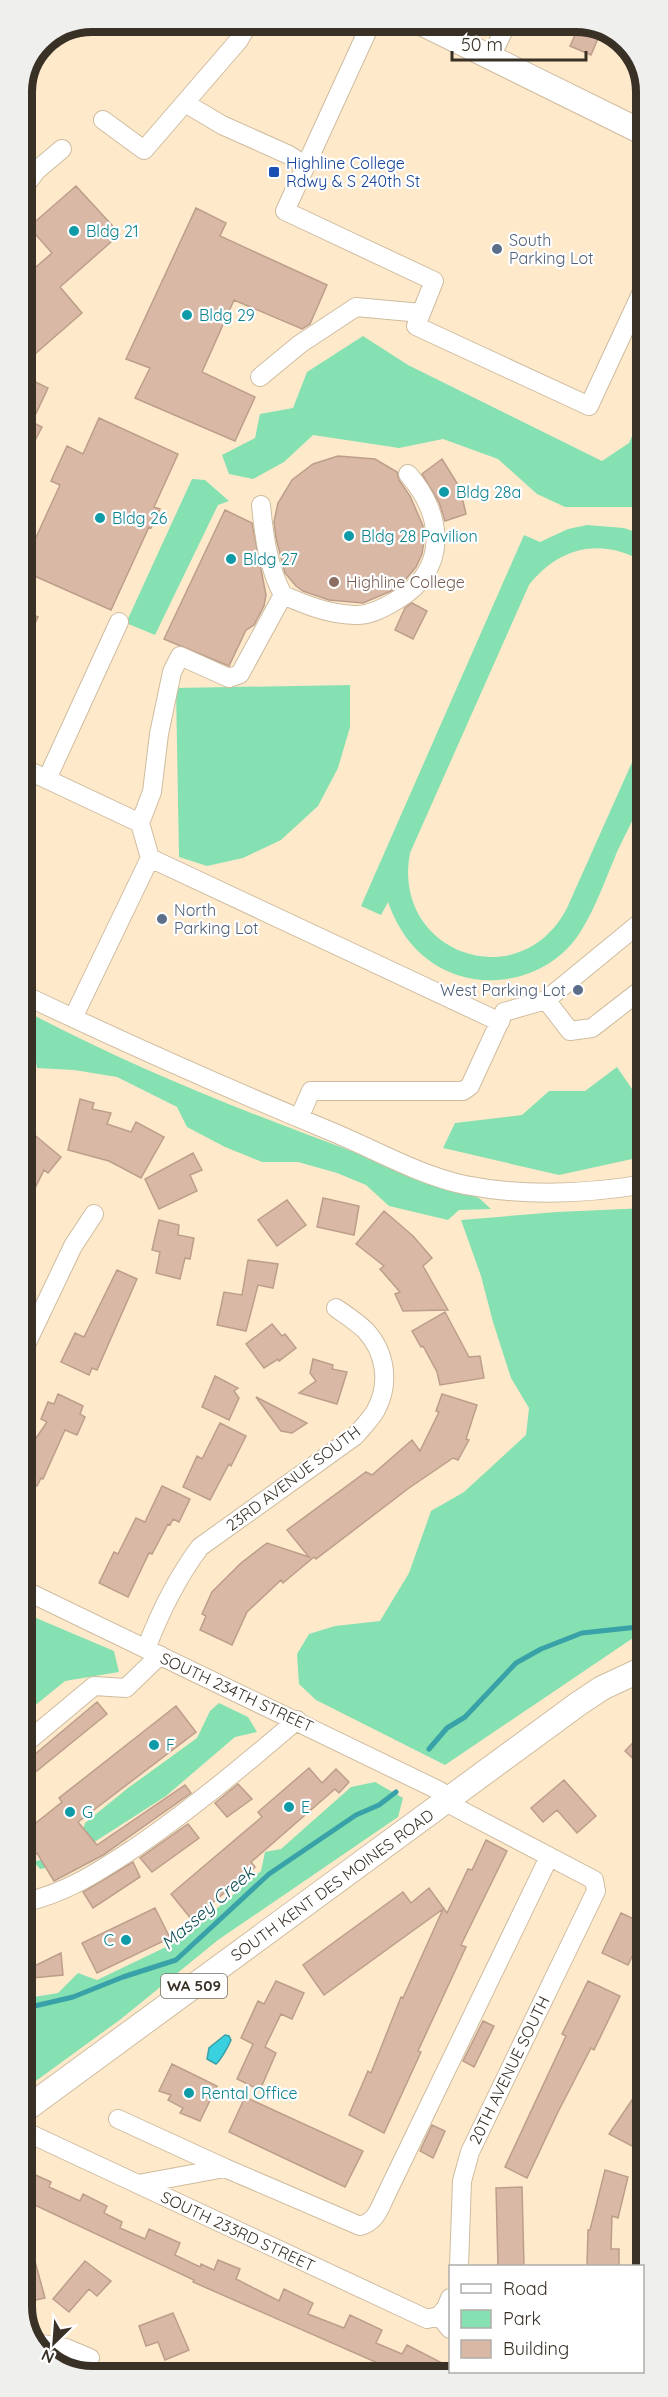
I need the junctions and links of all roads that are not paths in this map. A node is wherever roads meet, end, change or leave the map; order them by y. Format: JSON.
{"nodes":[{"id":1,"x":244,"y":32,"type":"edge"},
{"id":2,"x":367,"y":32,"type":"edge"},
{"id":3,"x":440,"y":32,"type":"edge"},
{"id":4,"x":503,"y":32,"type":"edge"},
{"id":5,"x":491,"y":57,"type":"junction"},
{"id":6,"x":185,"y":103,"type":"junction"},
{"id":7,"x":103,"y":120,"type":"dead end"},
{"id":8,"x":636,"y":129,"type":"edge"},
{"id":9,"x":62,"y":149,"type":"dead end"},
{"id":10,"x":306,"y":166,"type":"junction"},
{"id":11,"x":32,"y":177,"type":"edge"},
{"id":12,"x":636,"y":305,"type":"edge"},
{"id":13,"x":421,"y":313,"type":"junction"},
{"id":14,"x":260,"y":377,"type":"dead end"},
{"id":15,"x":408,"y":474,"type":"dead end"},
{"id":16,"x":261,"y":505,"type":"dead end"},
{"id":17,"x":283,"y":595,"type":"junction"},
{"id":18,"x":119,"y":622,"type":"dead end"},
{"id":19,"x":32,"y":772,"type":"edge"},
{"id":20,"x":47,"y":779,"type":"junction"},
{"id":21,"x":140,"y":822,"type":"junction"},
{"id":22,"x":150,"y":858,"type":"junction"},
{"id":23,"x":636,"y":936,"type":"edge"},
{"id":24,"x":636,"y":994,"type":"edge"},
{"id":25,"x":32,"y":999,"type":"edge"},
{"id":26,"x":546,"y":1000,"type":"junction"},
{"id":27,"x":73,"y":1018,"type":"junction"},
{"id":28,"x":500,"y":1022,"type":"junction"},
{"id":29,"x":299,"y":1118,"type":"junction"},
{"id":30,"x":636,"y":1185,"type":"edge"},
{"id":31,"x":94,"y":1214,"type":"dead end"},
{"id":32,"x":336,"y":1308,"type":"dead end"},
{"id":33,"x":32,"y":1332,"type":"edge"},
{"id":34,"x":32,"y":1594,"type":"edge"},
{"id":35,"x":153,"y":1652,"type":"junction"},
{"id":36,"x":636,"y":1671,"type":"edge"},
{"id":37,"x":297,"y":1720,"type":"junction"},
{"id":38,"x":32,"y":1738,"type":"edge"},
{"id":39,"x":448,"y":1800,"type":"junction"},
{"id":40,"x":549,"y":1857,"type":"junction"},
{"id":41,"x":596,"y":1884,"type":"joint"},
{"id":42,"x":32,"y":1901,"type":"edge"},
{"id":43,"x":32,"y":2105,"type":"edge"},
{"id":44,"x":118,"y":2119,"type":"dead end"},
{"id":45,"x":32,"y":2135,"type":"edge"},
{"id":46,"x":225,"y":2168,"type":"junction"},
{"id":47,"x":138,"y":2184,"type":"junction"},
{"id":48,"x":459,"y":2265,"type":"edge"},
{"id":49,"x":449,"y":2300,"type":"edge"},
{"id":50,"x":445,"y":2323,"type":"edge"},
{"id":51,"x":47,"y":2345,"type":"edge"},
{"id":52,"x":90,"y":2358,"type":"dead end"}],
"edges":[{"from":1,"to":6,"type":"street"},
{"from":2,"to":10,"type":"street"},
{"from":3,"to":5,"type":"main road"},
{"from":4,"to":5,"type":"street"},
{"from":5,"to":8,"type":"main road"},
{"from":6,"to":7,"type":"street"},
{"from":6,"to":10,"type":"street"},
{"from":9,"to":11,"type":"street"},
{"from":10,"to":13,"type":"street"},
{"from":12,"to":13,"type":"street"},
{"from":13,"to":14,"type":"street"},
{"from":15,"to":17,"type":"street"},
{"from":16,"to":17,"type":"street"},
{"from":17,"to":21,"type":"street"},
{"from":18,"to":20,"type":"street"},
{"from":19,"to":20,"type":"street"},
{"from":20,"to":21,"type":"street"},
{"from":21,"to":22,"type":"street"},
{"from":22,"to":27,"type":"street"},
{"from":22,"to":28,"type":"street"},
{"from":23,"to":26,"type":"street"},
{"from":24,"to":26,"type":"street"},
{"from":25,"to":27,"type":"street"},
{"from":26,"to":28,"type":"street"},
{"from":27,"to":29,"type":"street"},
{"from":28,"to":29,"type":"street"},
{"from":29,"to":30,"type":"street"},
{"from":31,"to":33,"type":"street"},
{"from":32,"to":35,"type":"street","name":"23RD AVENUE SOUTH"},
{"from":34,"to":35,"type":"street","name":"SOUTH 234TH STREET"},
{"from":35,"to":37,"type":"street","name":"SOUTH 234TH STREET"},
{"from":35,"to":38,"type":"street"},
{"from":36,"to":39,"type":"main road","name":"SOUTH KENT DES MOINES ROAD","number":"WA 509"},
{"from":37,"to":39,"type":"street","name":"SOUTH 234TH STREET"},
{"from":37,"to":42,"type":"street"},
{"from":39,"to":40,"type":"street","name":"SOUTH 234TH STREET"},
{"from":39,"to":43,"type":"main road","name":"SOUTH KENT DES MOINES ROAD","number":"WA 509"},
{"from":40,"to":41,"type":"street","name":"SOUTH 234TH STREET"},
{"from":40,"to":46,"type":"street"},
{"from":41,"to":48,"type":"street","name":"20TH AVENUE SOUTH"},
{"from":44,"to":46,"type":"street"},
{"from":45,"to":47,"type":"street","name":"SOUTH 233RD STREET"},
{"from":46,"to":47,"type":"street"},
{"from":47,"to":50,"type":"street","name":"SOUTH 233RD STREET"},
{"from":49,"to":50,"type":"street"},
{"from":51,"to":52,"type":"street"}]}
